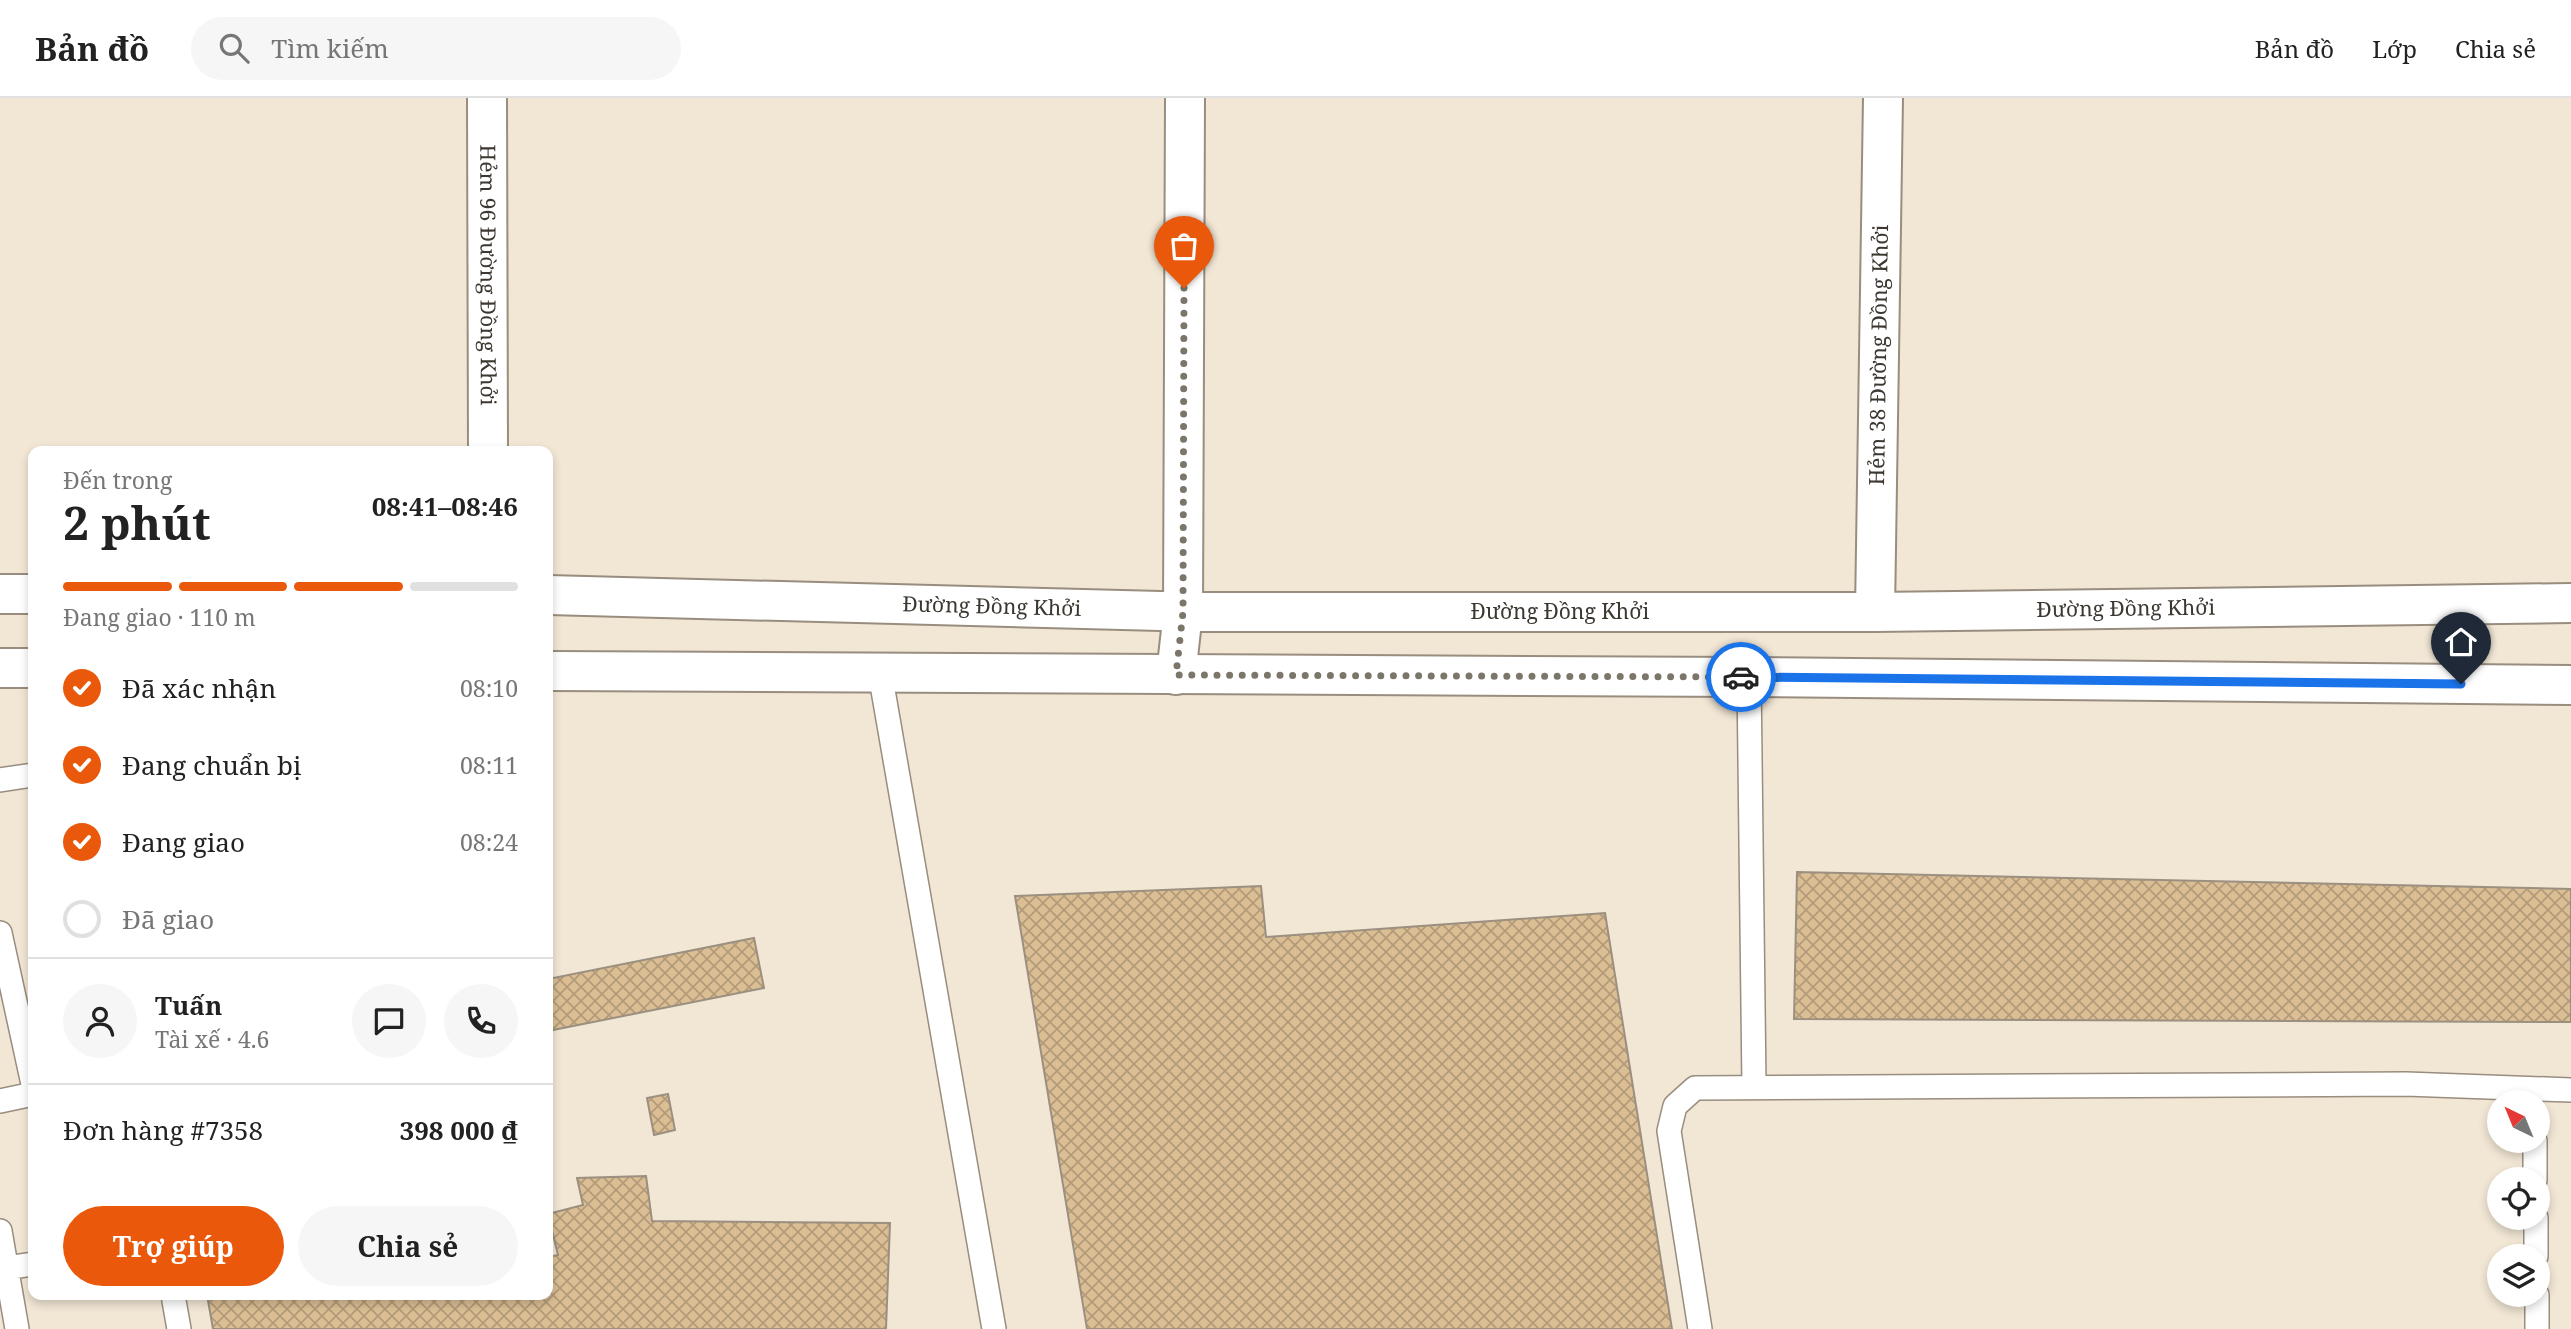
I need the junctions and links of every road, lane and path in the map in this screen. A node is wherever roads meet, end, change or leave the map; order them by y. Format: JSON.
{"nodes":[{"id":1,"x":486,"y":98,"type":"edge"},
{"id":2,"x":1185,"y":98,"type":"edge"},
{"id":3,"x":1884,"y":98,"type":"edge"},
{"id":4,"x":488,"y":446,"type":"edge"},
{"id":5,"x":0,"y":594,"type":"edge"},
{"id":6,"x":28,"y":594,"type":"edge"},
{"id":7,"x":553,"y":595,"type":"edge"},
{"id":8,"x":2571,"y":603,"type":"edge"},
{"id":9,"x":1183,"y":612,"type":"junction"},
{"id":10,"x":1875,"y":612,"type":"junction"},
{"id":11,"x":28,"y":667,"type":"edge"},
{"id":12,"x":0,"y":668,"type":"edge"},
{"id":13,"x":553,"y":671,"type":"edge"},
{"id":14,"x":880,"y":673,"type":"junction"},
{"id":15,"x":1176,"y":675,"type":"junction"},
{"id":16,"x":1749,"y":677,"type":"junction"},
{"id":17,"x":2571,"y":685,"type":"edge"},
{"id":18,"x":28,"y":776,"type":"edge"},
{"id":19,"x":0,"y":780,"type":"edge"},
{"id":20,"x":0,"y":933,"type":"edge"},
{"id":21,"x":28,"y":1061,"type":"edge"},
{"id":22,"x":1754,"y":1087,"type":"junction"},
{"id":23,"x":2571,"y":1090,"type":"edge"},
{"id":24,"x":2487,"y":1092,"type":"edge"},
{"id":25,"x":2550,"y":1093,"type":"edge"},
{"id":26,"x":28,"y":1095,"type":"edge"},
{"id":27,"x":0,"y":1101,"type":"edge"},
{"id":28,"x":0,"y":1231,"type":"edge"},
{"id":29,"x":28,"y":1265,"type":"edge"},
{"id":30,"x":3,"y":1268,"type":"edge"},
{"id":31,"x":174,"y":1300,"type":"edge"},
{"id":32,"x":2537,"y":1307,"type":"edge"},
{"id":33,"x":17,"y":1329,"type":"edge"},
{"id":34,"x":179,"y":1329,"type":"edge"},
{"id":35,"x":994,"y":1329,"type":"edge"},
{"id":36,"x":1700,"y":1329,"type":"edge"},
{"id":37,"x":2537,"y":1329,"type":"edge"}],
"edges":[{"from":1,"to":4,"type":"main road","name":"Hẻm 96 Đường Đồng Khởi"},
{"from":2,"to":9,"type":"main road"},
{"from":3,"to":10,"type":"main road","name":"Hẻm 38 Đường Đồng Khởi"},
{"from":5,"to":6,"type":"main road"},
{"from":7,"to":9,"type":"main road","name":"Đường Đồng Khởi"},
{"from":8,"to":10,"type":"main road","name":"Đường Đồng Khởi"},
{"from":9,"to":10,"type":"main road","name":"Đường Đồng Khởi"},
{"from":9,"to":15,"type":"main road"},
{"from":11,"to":12,"type":"main road"},
{"from":13,"to":14,"type":"main road"},
{"from":14,"to":15,"type":"main road"},
{"from":14,"to":35,"type":"lane"},
{"from":15,"to":16,"type":"main road"},
{"from":16,"to":17,"type":"main road"},
{"from":16,"to":22,"type":"lane"},
{"from":18,"to":19,"type":"lane"},
{"from":20,"to":21,"type":"lane"},
{"from":22,"to":24,"type":"lane"},
{"from":22,"to":36,"type":"lane"},
{"from":23,"to":25,"type":"lane"},
{"from":26,"to":27,"type":"lane"},
{"from":28,"to":30,"type":"lane"},
{"from":29,"to":30,"type":"lane"},
{"from":30,"to":33,"type":"lane"},
{"from":31,"to":34,"type":"lane"},
{"from":32,"to":37,"type":"lane"}]}
